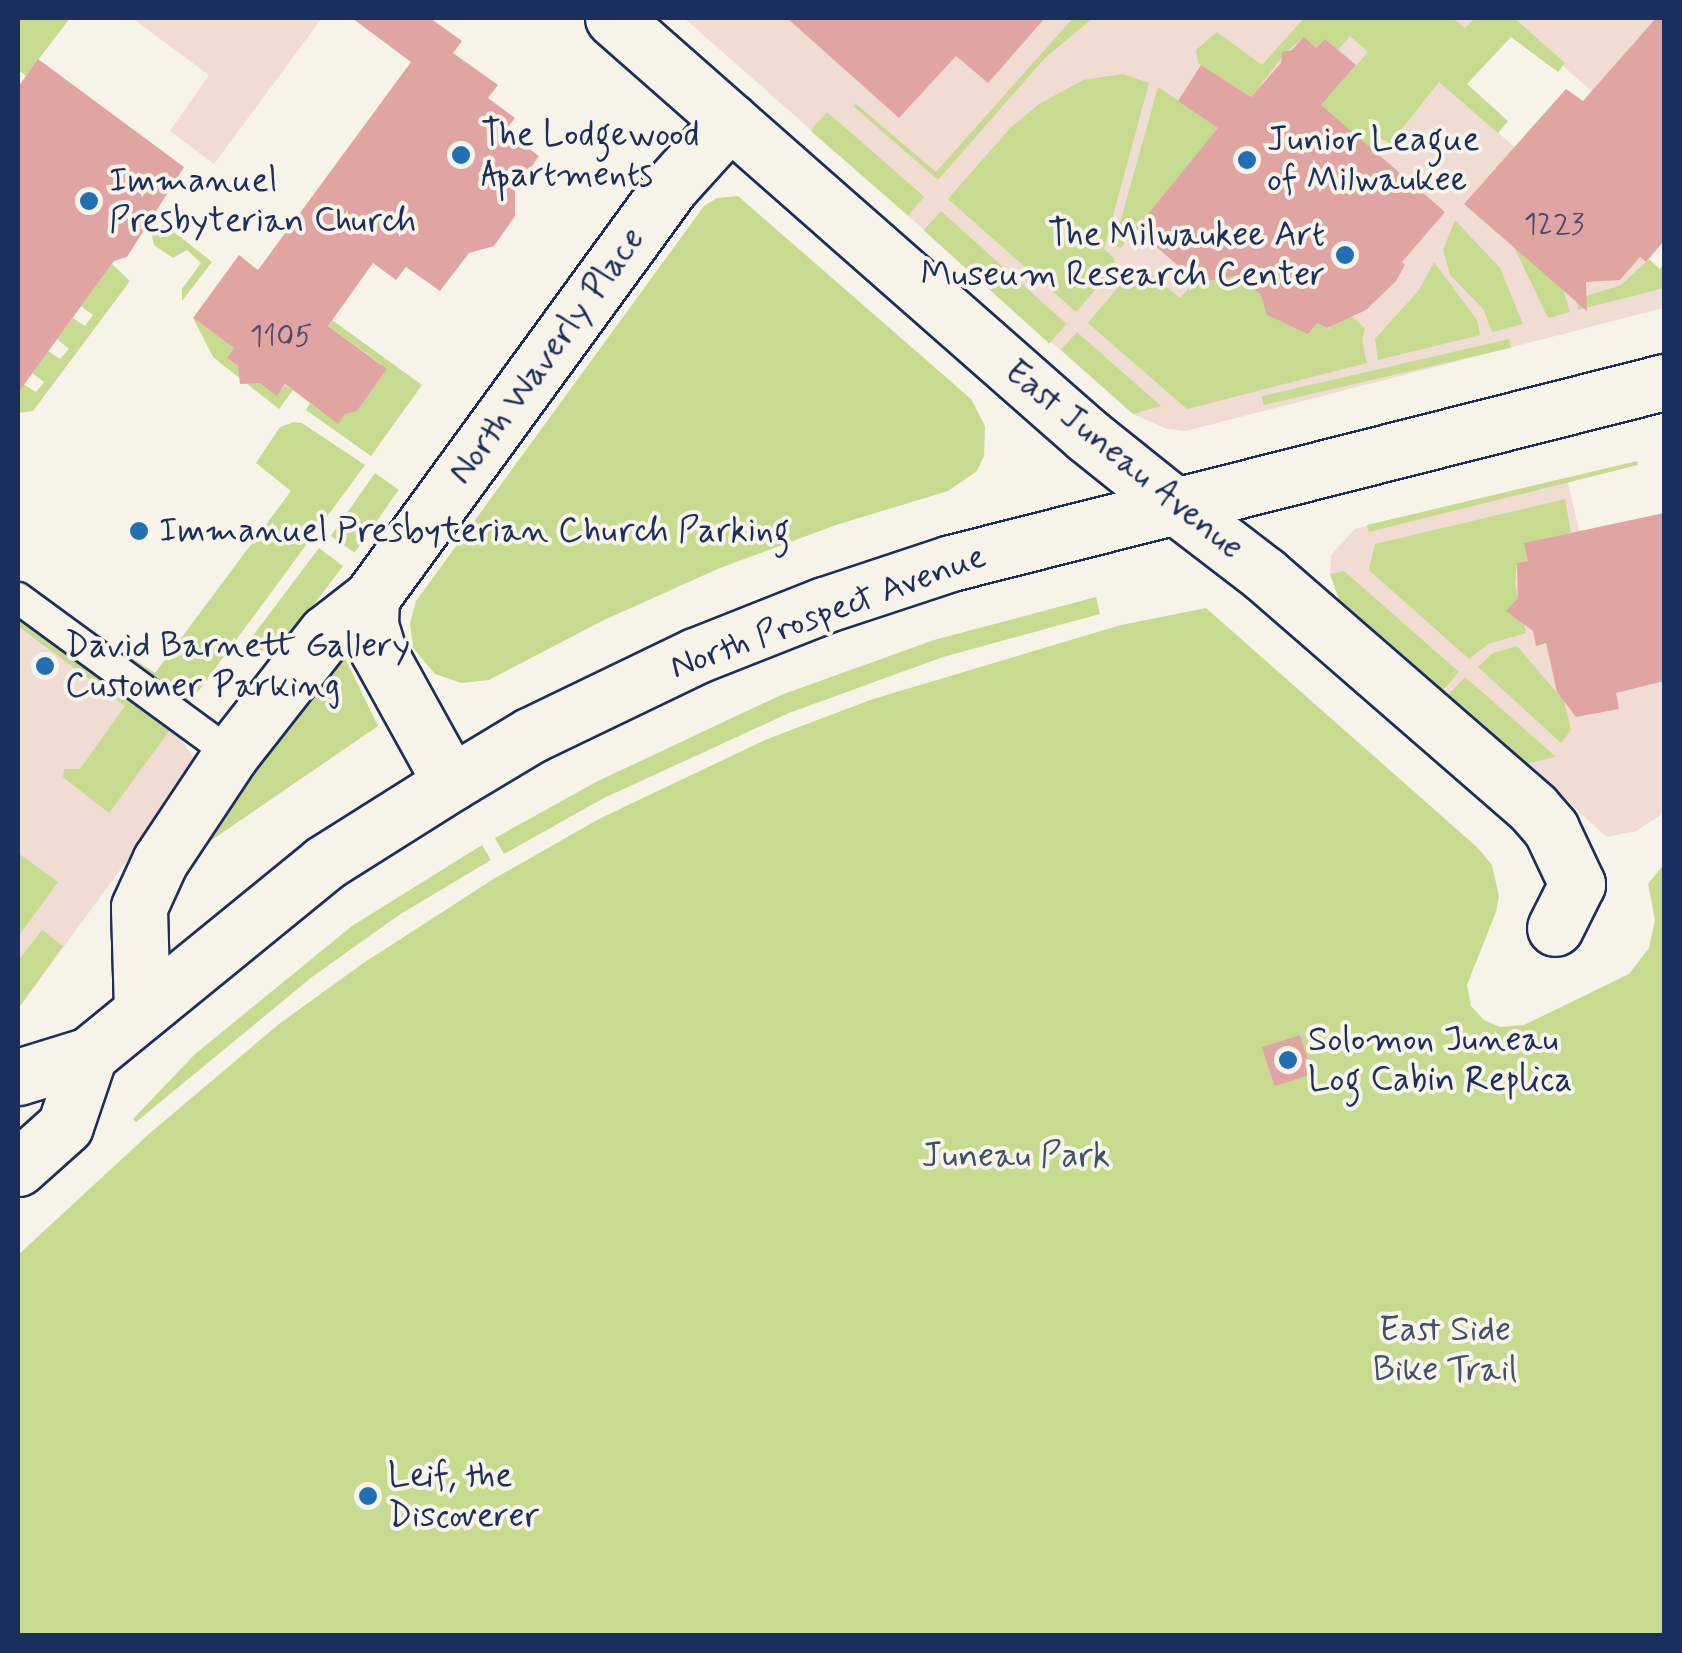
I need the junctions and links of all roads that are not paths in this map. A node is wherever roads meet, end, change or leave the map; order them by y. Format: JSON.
{"nodes":[{"id":1,"x":613,"y":18,"type":"edge"},
{"id":2,"x":730,"y":122,"type":"junction"},
{"id":3,"x":1664,"y":382,"type":"edge"},
{"id":4,"x":1174,"y":504,"type":"junction"},
{"id":5,"x":18,"y":598,"type":"edge"},
{"id":6,"x":371,"y":598,"type":"junction"},
{"id":7,"x":230,"y":754,"type":"junction"},
{"id":8,"x":451,"y":784,"type":"junction"},
{"id":9,"x":1555,"y":928,"type":"dead end"},
{"id":10,"x":142,"y":1010,"type":"junction"},
{"id":11,"x":89,"y":1055,"type":"junction"},
{"id":12,"x":18,"y":1077,"type":"edge"},
{"id":13,"x":18,"y":1168,"type":"edge"}],
"edges":[{"from":1,"to":2,"type":"street","name":"East Juneau Avenue"},
{"from":2,"to":4,"type":"street","name":"East Juneau Avenue"},
{"from":2,"to":6,"type":"street","name":"North Waverly Place"},
{"from":3,"to":4,"type":"street","name":"North Prospect Avenue"},
{"from":4,"to":8,"type":"street","name":"North Prospect Avenue"},
{"from":4,"to":9,"type":"street","name":"East Juneau Avenue"},
{"from":5,"to":7,"type":"lane"},
{"from":6,"to":7,"type":"street","name":"North Waverly Place"},
{"from":6,"to":8,"type":"street"},
{"from":7,"to":10,"type":"street","name":"North Waverly Place"},
{"from":8,"to":10,"type":"street","name":"North Prospect Avenue"},
{"from":10,"to":11,"type":"street","name":"North Prospect Avenue"},
{"from":11,"to":12,"type":"street","name":"North Prospect Avenue"},
{"from":11,"to":13,"type":"street"}]}
